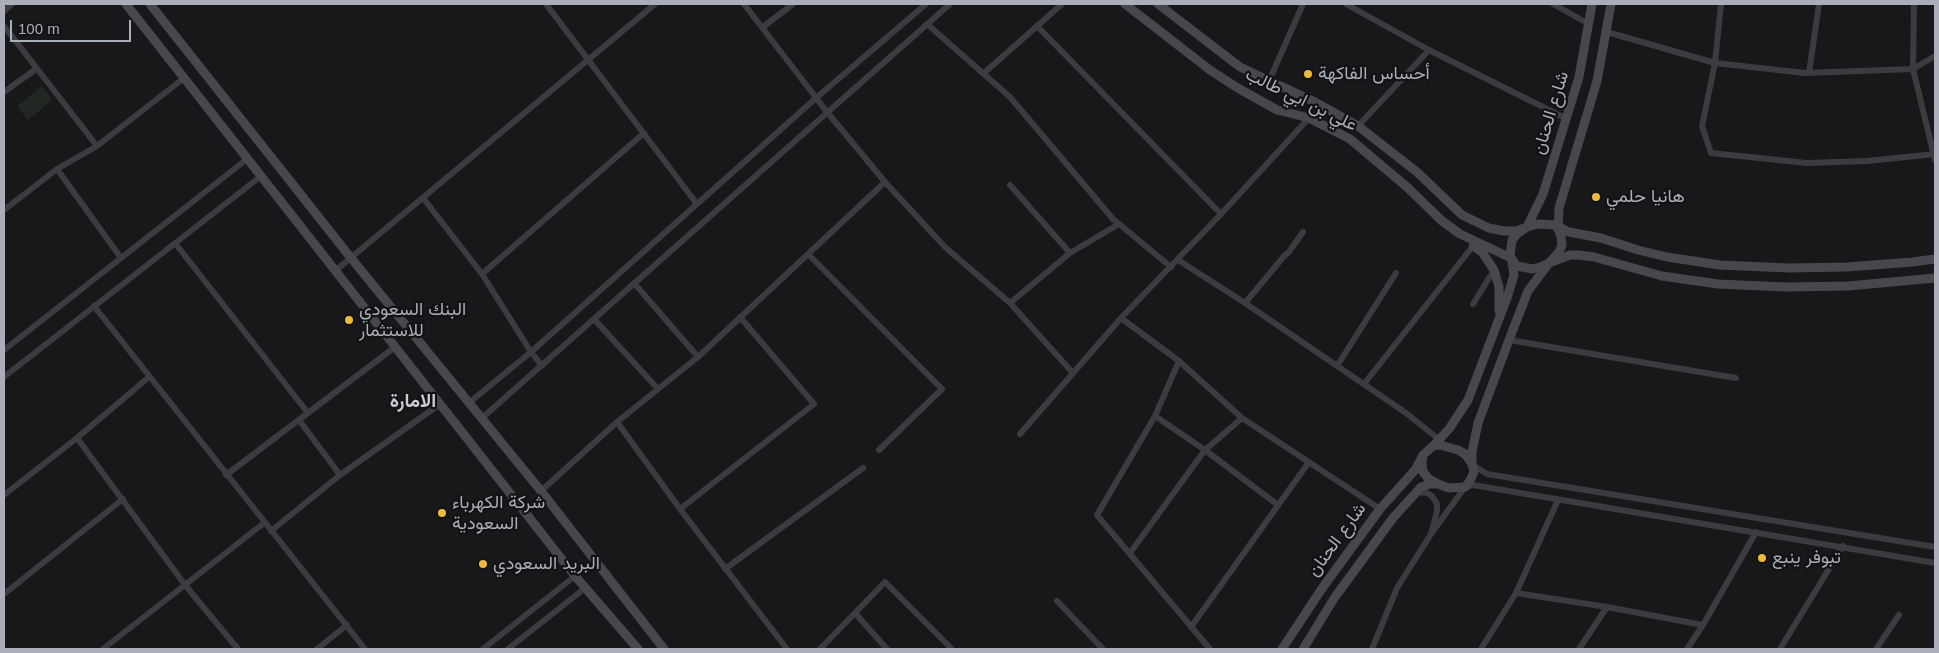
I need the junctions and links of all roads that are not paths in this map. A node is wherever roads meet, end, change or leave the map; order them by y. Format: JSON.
{"nodes":[{"id":1,"x":12,"y":4,"type":"edge"},
{"id":2,"x":126,"y":4,"type":"edge"},
{"id":3,"x":150,"y":4,"type":"edge"},
{"id":4,"x":546,"y":4,"type":"edge"},
{"id":5,"x":655,"y":4,"type":"edge"},
{"id":6,"x":744,"y":4,"type":"edge"},
{"id":7,"x":793,"y":4,"type":"edge"},
{"id":8,"x":926,"y":4,"type":"edge"},
{"id":9,"x":950,"y":4,"type":"edge"},
{"id":10,"x":1062,"y":4,"type":"edge"},
{"id":11,"x":1125,"y":4,"type":"edge"},
{"id":12,"x":1158,"y":4,"type":"edge"},
{"id":13,"x":1303,"y":4,"type":"edge"},
{"id":14,"x":1346,"y":4,"type":"edge"},
{"id":15,"x":1553,"y":4,"type":"edge"},
{"id":16,"x":1592,"y":4,"type":"edge"},
{"id":17,"x":1611,"y":4,"type":"edge"},
{"id":18,"x":1721,"y":4,"type":"edge"},
{"id":19,"x":1818,"y":4,"type":"edge"},
{"id":20,"x":1914,"y":4,"type":"edge"},
{"id":21,"x":4,"y":11,"type":"edge"},
{"id":22,"x":927,"y":24,"type":"junction"},
{"id":23,"x":1589,"y":24,"type":"junction"},
{"id":24,"x":4,"y":26,"type":"edge"},
{"id":25,"x":1037,"y":26,"type":"junction"},
{"id":26,"x":763,"y":27,"type":"junction"},
{"id":27,"x":1606,"y":32,"type":"junction"},
{"id":28,"x":1429,"y":50,"type":"junction"},
{"id":29,"x":1935,"y":56,"type":"edge"},
{"id":30,"x":588,"y":59,"type":"junction"},
{"id":31,"x":1714,"y":63,"type":"junction"},
{"id":32,"x":36,"y":69,"type":"junction"},
{"id":33,"x":1912,"y":69,"type":"junction"},
{"id":34,"x":1808,"y":73,"type":"junction"},
{"id":35,"x":984,"y":74,"type":"junction"},
{"id":36,"x":184,"y":78,"type":"junction"},
{"id":37,"x":1269,"y":81,"type":"junction"},
{"id":38,"x":4,"y":92,"type":"edge"},
{"id":39,"x":816,"y":98,"type":"junction"},
{"id":40,"x":827,"y":112,"type":"junction"},
{"id":41,"x":1310,"y":118,"type":"junction"},
{"id":42,"x":1567,"y":119,"type":"junction"},
{"id":43,"x":1358,"y":126,"type":"junction"},
{"id":44,"x":644,"y":133,"type":"junction"},
{"id":45,"x":97,"y":146,"type":"junction"},
{"id":46,"x":1935,"y":156,"type":"edge"},
{"id":47,"x":247,"y":159,"type":"junction"},
{"id":48,"x":57,"y":169,"type":"junction"},
{"id":49,"x":260,"y":176,"type":"junction"},
{"id":50,"x":885,"y":182,"type":"junction"},
{"id":51,"x":1010,"y":185,"type":"dead end"},
{"id":52,"x":423,"y":198,"type":"junction"},
{"id":53,"x":697,"y":204,"type":"junction"},
{"id":54,"x":4,"y":210,"type":"edge"},
{"id":55,"x":1221,"y":214,"type":"junction"},
{"id":56,"x":1118,"y":224,"type":"junction"},
{"id":57,"x":1527,"y":227,"type":"junction"},
{"id":58,"x":1557,"y":227,"type":"junction"},
{"id":59,"x":1303,"y":232,"type":"dead end"},
{"id":60,"x":1460,"y":234,"type":"junction"},
{"id":61,"x":175,"y":243,"type":"junction"},
{"id":62,"x":1473,"y":246,"type":"junction"},
{"id":63,"x":1070,"y":253,"type":"junction"},
{"id":64,"x":809,"y":255,"type":"junction"},
{"id":65,"x":121,"y":258,"type":"junction"},
{"id":66,"x":350,"y":258,"type":"junction"},
{"id":67,"x":1935,"y":259,"type":"edge"},
{"id":68,"x":1178,"y":260,"type":"junction"},
{"id":69,"x":1512,"y":260,"type":"junction"},
{"id":70,"x":1549,"y":263,"type":"junction"},
{"id":71,"x":1171,"y":267,"type":"junction"},
{"id":72,"x":1494,"y":270,"type":"junction"},
{"id":73,"x":335,"y":271,"type":"junction"},
{"id":74,"x":1396,"y":273,"type":"dead end"},
{"id":75,"x":482,"y":274,"type":"junction"},
{"id":76,"x":1935,"y":278,"type":"edge"},
{"id":77,"x":634,"y":283,"type":"junction"},
{"id":78,"x":1010,"y":303,"type":"junction"},
{"id":79,"x":1245,"y":303,"type":"junction"},
{"id":80,"x":1473,"y":304,"type":"dead end"},
{"id":81,"x":94,"y":306,"type":"junction"},
{"id":82,"x":740,"y":317,"type":"junction"},
{"id":83,"x":1121,"y":318,"type":"junction"},
{"id":84,"x":594,"y":319,"type":"junction"},
{"id":85,"x":1497,"y":323,"type":"junction"},
{"id":86,"x":1509,"y":340,"type":"junction"},
{"id":87,"x":395,"y":347,"type":"junction"},
{"id":88,"x":4,"y":350,"type":"edge"},
{"id":89,"x":531,"y":352,"type":"junction"},
{"id":90,"x":698,"y":357,"type":"junction"},
{"id":91,"x":1179,"y":361,"type":"junction"},
{"id":92,"x":542,"y":366,"type":"junction"},
{"id":93,"x":1337,"y":366,"type":"junction"},
{"id":94,"x":1073,"y":373,"type":"junction"},
{"id":95,"x":4,"y":377,"type":"edge"},
{"id":96,"x":150,"y":377,"type":"junction"},
{"id":97,"x":1736,"y":378,"type":"dead end"},
{"id":98,"x":1364,"y":384,"type":"junction"},
{"id":99,"x":658,"y":389,"type":"junction"},
{"id":100,"x":470,"y":402,"type":"junction"},
{"id":101,"x":440,"y":404,"type":"junction"},
{"id":102,"x":308,"y":413,"type":"junction"},
{"id":103,"x":1155,"y":416,"type":"junction"},
{"id":104,"x":482,"y":418,"type":"junction"},
{"id":105,"x":1242,"y":418,"type":"junction"},
{"id":106,"x":299,"y":420,"type":"junction"},
{"id":107,"x":617,"y":422,"type":"junction"},
{"id":108,"x":1020,"y":434,"type":"dead end"},
{"id":109,"x":77,"y":438,"type":"junction"},
{"id":110,"x":1438,"y":442,"type":"junction"},
{"id":111,"x":879,"y":450,"type":"dead end"},
{"id":112,"x":1205,"y":450,"type":"junction"},
{"id":113,"x":1423,"y":454,"type":"junction"},
{"id":114,"x":1308,"y":462,"type":"junction"},
{"id":115,"x":1472,"y":464,"type":"junction"},
{"id":116,"x":863,"y":468,"type":"dead end"},
{"id":117,"x":340,"y":474,"type":"junction"},
{"id":118,"x":226,"y":475,"type":"junction"},
{"id":119,"x":1438,"y":484,"type":"junction"},
{"id":120,"x":1464,"y":486,"type":"junction"},
{"id":121,"x":541,"y":491,"type":"junction"},
{"id":122,"x":1417,"y":492,"type":"junction"},
{"id":123,"x":4,"y":494,"type":"edge"},
{"id":124,"x":123,"y":500,"type":"junction"},
{"id":125,"x":1558,"y":500,"type":"junction"},
{"id":126,"x":1278,"y":505,"type":"junction"},
{"id":127,"x":680,"y":509,"type":"junction"},
{"id":128,"x":1380,"y":509,"type":"junction"},
{"id":129,"x":264,"y":523,"type":"junction"},
{"id":130,"x":271,"y":531,"type":"junction"},
{"id":131,"x":1756,"y":532,"type":"junction"},
{"id":132,"x":1431,"y":534,"type":"junction"},
{"id":133,"x":1843,"y":546,"type":"junction"},
{"id":134,"x":1935,"y":547,"type":"edge"},
{"id":135,"x":1130,"y":553,"type":"junction"},
{"id":136,"x":1935,"y":563,"type":"edge"},
{"id":137,"x":725,"y":569,"type":"junction"},
{"id":138,"x":575,"y":576,"type":"junction"},
{"id":139,"x":185,"y":585,"type":"junction"},
{"id":140,"x":585,"y":588,"type":"junction"},
{"id":141,"x":1516,"y":593,"type":"junction"},
{"id":142,"x":4,"y":594,"type":"edge"},
{"id":143,"x":1057,"y":602,"type":"dead end"},
{"id":144,"x":1607,"y":606,"type":"junction"},
{"id":145,"x":855,"y":613,"type":"junction"},
{"id":146,"x":1899,"y":616,"type":"dead end"},
{"id":147,"x":1703,"y":624,"type":"junction"},
{"id":148,"x":347,"y":625,"type":"junction"},
{"id":149,"x":1191,"y":628,"type":"junction"},
{"id":150,"x":104,"y":649,"type":"edge"},
{"id":151,"x":238,"y":649,"type":"edge"},
{"id":152,"x":317,"y":649,"type":"edge"},
{"id":153,"x":365,"y":649,"type":"edge"},
{"id":154,"x":483,"y":649,"type":"edge"},
{"id":155,"x":508,"y":649,"type":"edge"},
{"id":156,"x":638,"y":649,"type":"edge"},
{"id":157,"x":664,"y":649,"type":"edge"},
{"id":158,"x":787,"y":649,"type":"edge"},
{"id":159,"x":820,"y":649,"type":"edge"},
{"id":160,"x":887,"y":649,"type":"edge"},
{"id":161,"x":952,"y":649,"type":"edge"},
{"id":162,"x":1103,"y":649,"type":"edge"},
{"id":163,"x":1210,"y":649,"type":"edge"},
{"id":164,"x":1282,"y":649,"type":"edge"},
{"id":165,"x":1303,"y":649,"type":"edge"},
{"id":166,"x":1372,"y":649,"type":"edge"},
{"id":167,"x":1482,"y":649,"type":"edge"},
{"id":168,"x":1579,"y":649,"type":"edge"},
{"id":169,"x":1687,"y":649,"type":"edge"},
{"id":170,"x":1780,"y":649,"type":"edge"},
{"id":171,"x":1876,"y":649,"type":"edge"}],
"edges":[{"from":1,"to":21,"type":"street"},
{"from":2,"to":36,"type":"main road"},
{"from":3,"to":66,"type":"main road"},
{"from":4,"to":30,"type":"street"},
{"from":5,"to":30,"type":"street"},
{"from":6,"to":26,"type":"street"},
{"from":7,"to":26,"type":"street"},
{"from":8,"to":39,"type":"street"},
{"from":9,"to":22,"type":"street"},
{"from":10,"to":25,"type":"street"},
{"from":11,"to":41,"type":"main road","name":"علي بن ابي طالب"},
{"from":12,"to":37,"type":"main road","name":"علي بن ابي طالب"},
{"from":13,"to":37,"type":"street"},
{"from":14,"to":28,"type":"street"},
{"from":15,"to":23,"type":"street"},
{"from":16,"to":23,"type":"main road","name":"شارع الحنان"},
{"from":17,"to":27,"type":"main road","name":"شارع الحنان"},
{"from":18,"to":31,"type":"street"},
{"from":19,"to":34,"type":"street"},
{"from":20,"to":33,"type":"street"},
{"from":22,"to":35,"type":"street"},
{"from":22,"to":40,"type":"street"},
{"from":23,"to":42,"type":"main road","name":"شارع الحنان"},
{"from":24,"to":32,"type":"street"},
{"from":25,"to":35,"type":"street"},
{"from":25,"to":55,"type":"street"},
{"from":26,"to":39,"type":"street"},
{"from":27,"to":31,"type":"street"},
{"from":27,"to":58,"type":"main road","name":"شارع الحنان"},
{"from":28,"to":42,"type":"street"},
{"from":28,"to":43,"type":"street"},
{"from":29,"to":33,"type":"street"},
{"from":30,"to":44,"type":"street"},
{"from":30,"to":52,"type":"street"},
{"from":31,"to":34,"type":"street"},
{"from":31,"to":46,"type":"street"},
{"from":32,"to":38,"type":"street"},
{"from":32,"to":45,"type":"street"},
{"from":33,"to":34,"type":"street"},
{"from":33,"to":46,"type":"street"},
{"from":35,"to":56,"type":"street"},
{"from":36,"to":45,"type":"street"},
{"from":36,"to":47,"type":"main road"},
{"from":37,"to":43,"type":"main road","name":"علي بن ابي طالب"},
{"from":39,"to":40,"type":"street"},
{"from":39,"to":53,"type":"street"},
{"from":40,"to":50,"type":"street"},
{"from":40,"to":77,"type":"street"},
{"from":41,"to":55,"type":"street"},
{"from":41,"to":60,"type":"main road","name":"علي بن ابي طالب"},
{"from":42,"to":57,"type":"main road","name":"شارع الحنان"},
{"from":43,"to":57,"type":"main road","name":"علي بن ابي طالب"},
{"from":44,"to":53,"type":"street"},
{"from":44,"to":75,"type":"street"},
{"from":45,"to":48,"type":"street"},
{"from":47,"to":49,"type":"main road"},
{"from":47,"to":65,"type":"street"},
{"from":48,"to":54,"type":"street"},
{"from":48,"to":65,"type":"street"},
{"from":49,"to":61,"type":"street"},
{"from":49,"to":73,"type":"main road"},
{"from":50,"to":64,"type":"street"},
{"from":50,"to":78,"type":"street"},
{"from":51,"to":63,"type":"street"},
{"from":52,"to":66,"type":"street"},
{"from":52,"to":75,"type":"street"},
{"from":53,"to":89,"type":"street"},
{"from":55,"to":68,"type":"street"},
{"from":56,"to":63,"type":"street"},
{"from":56,"to":71,"type":"street"},
{"from":57,"to":58,"type":"main road"},
{"from":57,"to":69,"type":"main road"},
{"from":58,"to":67,"type":"main road"},
{"from":58,"to":70,"type":"main road"},
{"from":59,"to":79,"type":"street"},
{"from":60,"to":62,"type":"main road"},
{"from":60,"to":69,"type":"main road","name":"علي بن ابي طالب"},
{"from":61,"to":81,"type":"street"},
{"from":61,"to":102,"type":"street"},
{"from":62,"to":72,"type":"main road"},
{"from":62,"to":98,"type":"street"},
{"from":63,"to":78,"type":"street"},
{"from":64,"to":82,"type":"street"},
{"from":64,"to":111,"type":"street"},
{"from":65,"to":88,"type":"street"},
{"from":66,"to":73,"type":"street"},
{"from":66,"to":100,"type":"main road"},
{"from":68,"to":71,"type":"street"},
{"from":68,"to":79,"type":"street"},
{"from":69,"to":70,"type":"main road"},
{"from":69,"to":85,"type":"main road"},
{"from":70,"to":76,"type":"main road"},
{"from":70,"to":86,"type":"main road"},
{"from":71,"to":83,"type":"street"},
{"from":72,"to":80,"type":"street"},
{"from":72,"to":85,"type":"main road"},
{"from":73,"to":87,"type":"main road"},
{"from":74,"to":93,"type":"street"},
{"from":75,"to":89,"type":"street"},
{"from":77,"to":84,"type":"street"},
{"from":77,"to":90,"type":"street"},
{"from":78,"to":94,"type":"street"},
{"from":79,"to":93,"type":"street"},
{"from":81,"to":95,"type":"street"},
{"from":81,"to":96,"type":"street"},
{"from":82,"to":90,"type":"street"},
{"from":82,"to":127,"type":"street"},
{"from":83,"to":91,"type":"street"},
{"from":83,"to":94,"type":"street"},
{"from":84,"to":92,"type":"street"},
{"from":84,"to":99,"type":"street"},
{"from":85,"to":110,"type":"main road"},
{"from":86,"to":97,"type":"street"},
{"from":86,"to":115,"type":"main road"},
{"from":87,"to":101,"type":"main road"},
{"from":87,"to":102,"type":"street"},
{"from":89,"to":92,"type":"street"},
{"from":89,"to":100,"type":"street"},
{"from":90,"to":99,"type":"street"},
{"from":91,"to":103,"type":"street"},
{"from":91,"to":105,"type":"street"},
{"from":92,"to":104,"type":"street"},
{"from":93,"to":98,"type":"street"},
{"from":94,"to":108,"type":"street"},
{"from":96,"to":109,"type":"street"},
{"from":96,"to":118,"type":"street"},
{"from":98,"to":110,"type":"street"},
{"from":99,"to":107,"type":"street"},
{"from":100,"to":104,"type":"main road"},
{"from":101,"to":117,"type":"street"},
{"from":101,"to":138,"type":"main road"},
{"from":102,"to":106,"type":"street"},
{"from":103,"to":112,"type":"street"},
{"from":103,"to":135,"type":"street"},
{"from":104,"to":121,"type":"main road"},
{"from":105,"to":112,"type":"street"},
{"from":105,"to":114,"type":"street"},
{"from":106,"to":117,"type":"street"},
{"from":106,"to":118,"type":"street"},
{"from":107,"to":121,"type":"street"},
{"from":107,"to":127,"type":"street"},
{"from":109,"to":123,"type":"street"},
{"from":109,"to":124,"type":"street"},
{"from":110,"to":113,"type":"main road"},
{"from":110,"to":115,"type":"main road"},
{"from":112,"to":126,"type":"street"},
{"from":112,"to":135,"type":"street"},
{"from":113,"to":119,"type":"main road"},
{"from":113,"to":128,"type":"main road","name":"شارع الحنان"},
{"from":114,"to":126,"type":"street"},
{"from":114,"to":128,"type":"street"},
{"from":115,"to":120,"type":"main road"},
{"from":115,"to":134,"type":"street"},
{"from":116,"to":137,"type":"street"},
{"from":117,"to":130,"type":"street"},
{"from":118,"to":129,"type":"street"},
{"from":119,"to":120,"type":"main road"},
{"from":119,"to":122,"type":"main road","name":"شارع الحنان"},
{"from":120,"to":125,"type":"street"},
{"from":120,"to":132,"type":"street"},
{"from":121,"to":157,"type":"main road"},
{"from":122,"to":132,"type":"street"},
{"from":122,"to":165,"type":"main road","name":"شارع الحنان"},
{"from":124,"to":139,"type":"street"},
{"from":124,"to":142,"type":"street"},
{"from":125,"to":131,"type":"street"},
{"from":125,"to":141,"type":"street"},
{"from":126,"to":149,"type":"street"},
{"from":127,"to":137,"type":"street"},
{"from":128,"to":164,"type":"main road","name":"شارع الحنان"},
{"from":129,"to":130,"type":"street"},
{"from":129,"to":139,"type":"street"},
{"from":130,"to":148,"type":"street"},
{"from":131,"to":133,"type":"street"},
{"from":131,"to":147,"type":"street"},
{"from":132,"to":166,"type":"street"},
{"from":133,"to":136,"type":"street"},
{"from":133,"to":170,"type":"street"},
{"from":135,"to":149,"type":"street"},
{"from":137,"to":158,"type":"street"},
{"from":138,"to":140,"type":"main road"},
{"from":138,"to":154,"type":"street"},
{"from":139,"to":150,"type":"street"},
{"from":139,"to":151,"type":"street"},
{"from":140,"to":155,"type":"street"},
{"from":140,"to":156,"type":"main road"},
{"from":141,"to":144,"type":"street"},
{"from":141,"to":167,"type":"street"},
{"from":143,"to":162,"type":"street"},
{"from":144,"to":147,"type":"street"},
{"from":144,"to":168,"type":"street"},
{"from":145,"to":159,"type":"street"},
{"from":145,"to":160,"type":"street"},
{"from":145,"to":161,"type":"street"},
{"from":146,"to":171,"type":"street"},
{"from":147,"to":169,"type":"street"},
{"from":148,"to":152,"type":"street"},
{"from":148,"to":153,"type":"street"},
{"from":149,"to":163,"type":"street"}]}
